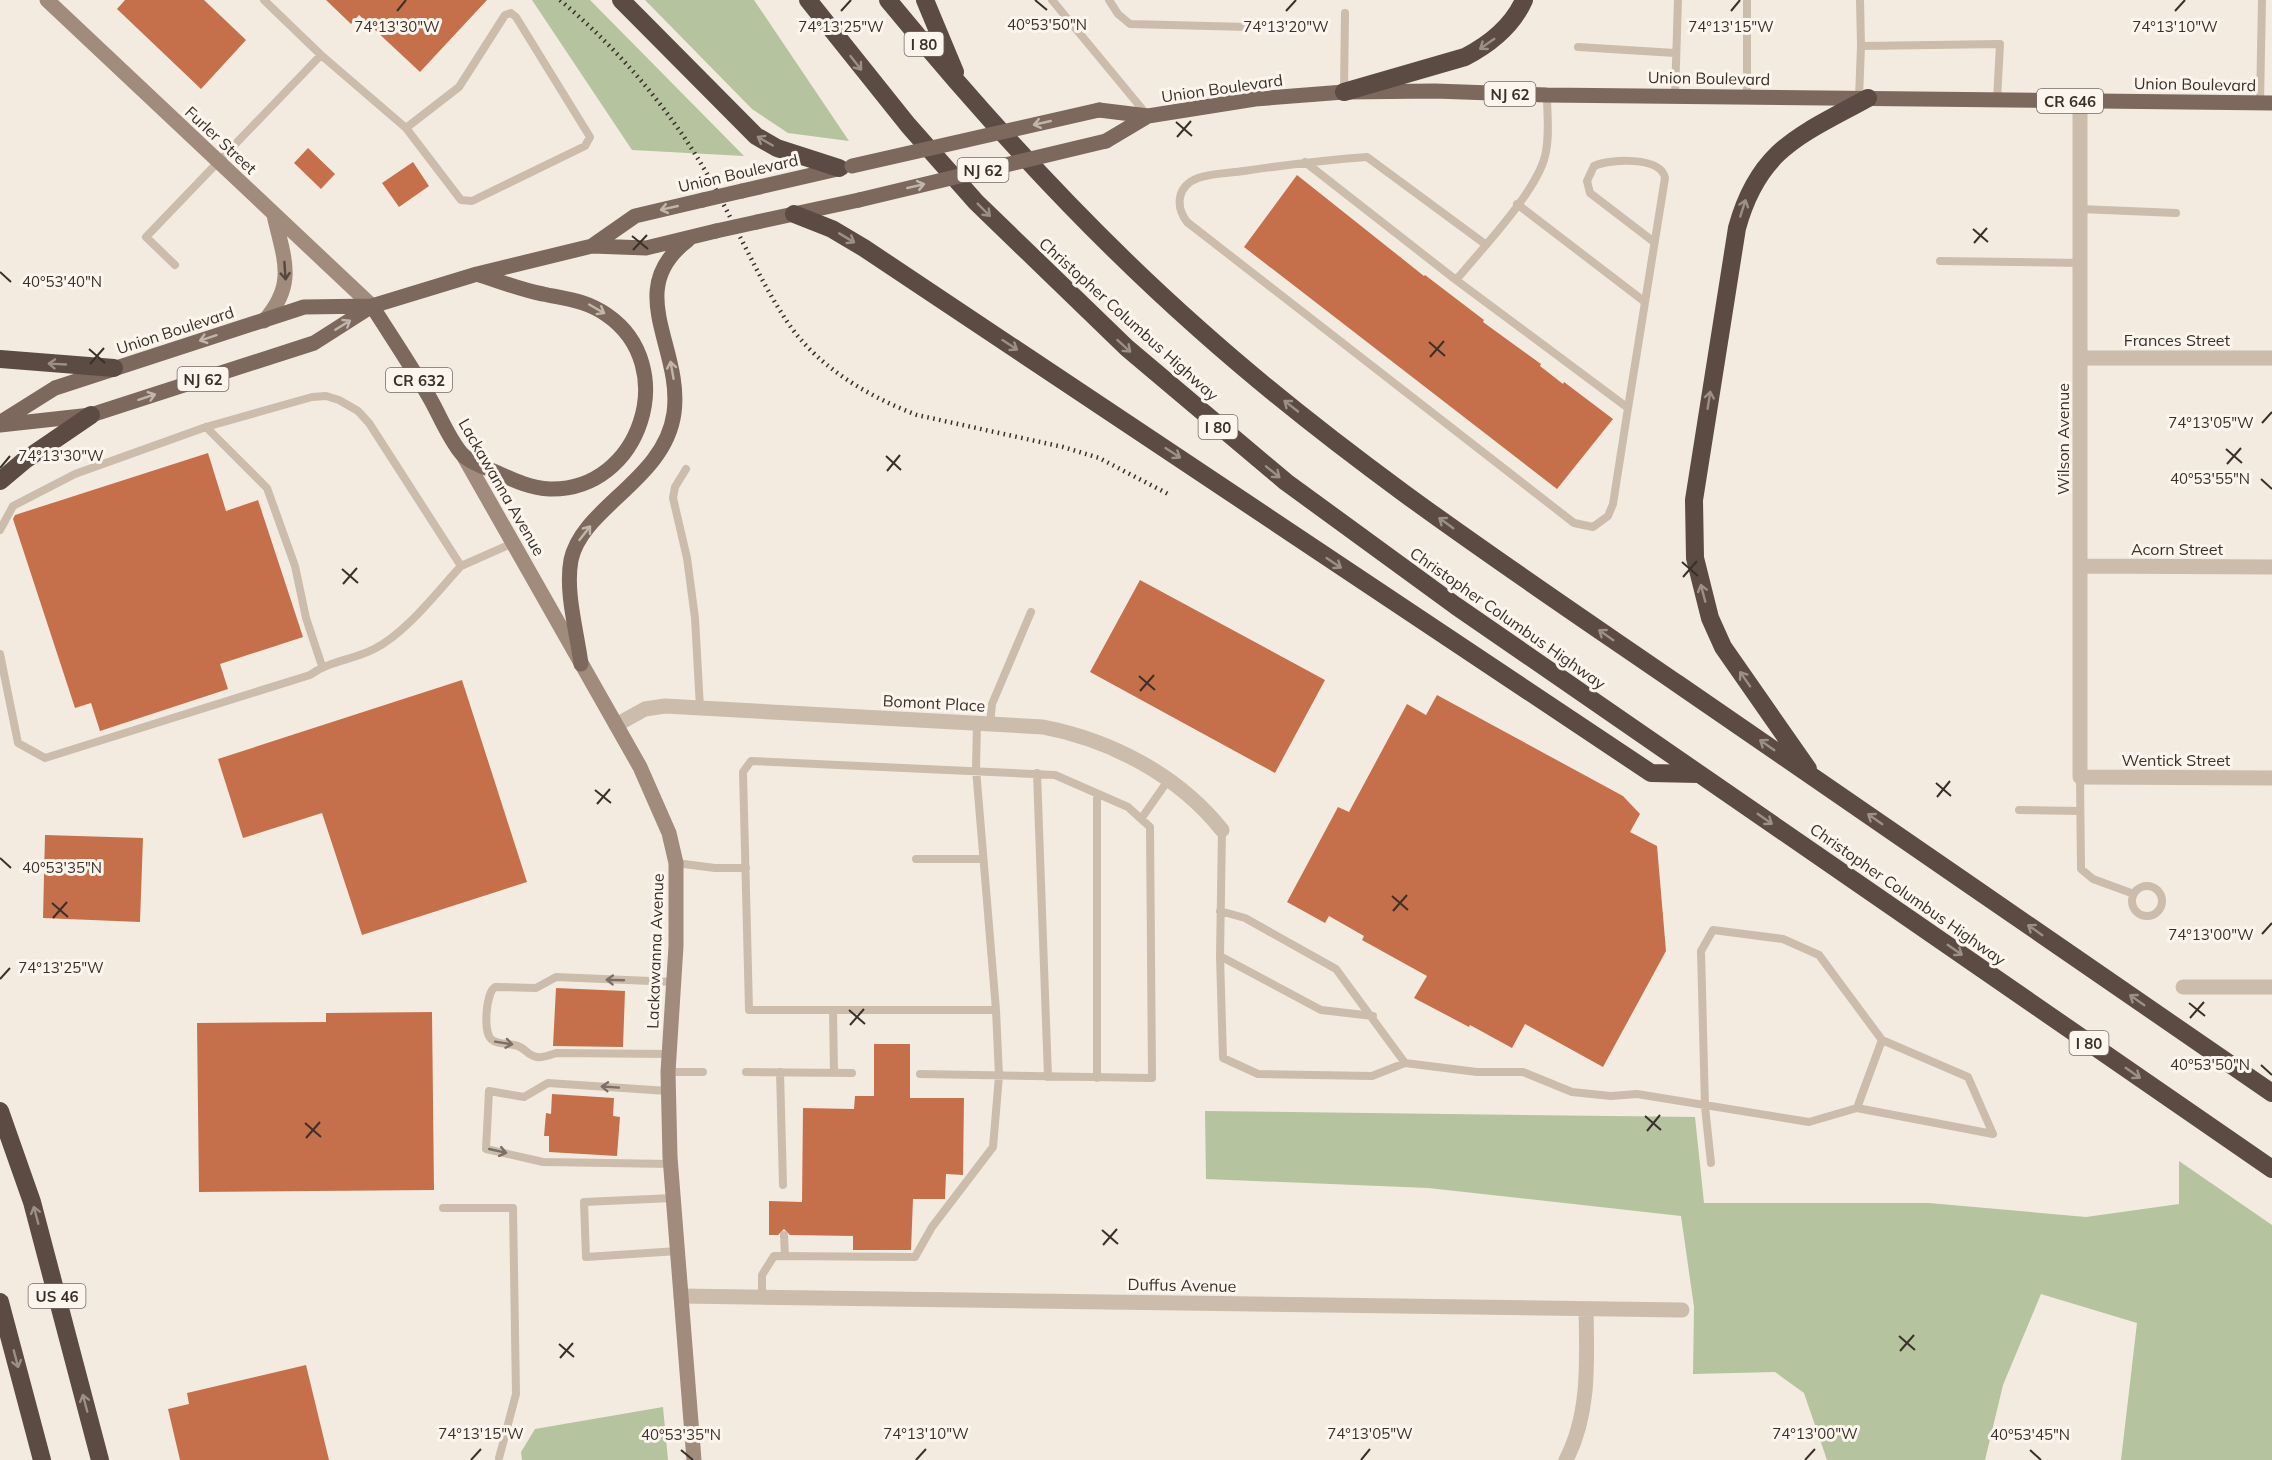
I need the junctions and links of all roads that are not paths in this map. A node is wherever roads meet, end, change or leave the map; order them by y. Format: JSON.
{"nodes":[{"id":1,"x":47,"y":0,"type":"edge"},
{"id":2,"x":264,"y":0,"type":"edge"},
{"id":3,"x":621,"y":0,"type":"edge"},
{"id":4,"x":808,"y":0,"type":"edge"},
{"id":5,"x":888,"y":0,"type":"edge"},
{"id":6,"x":925,"y":0,"type":"edge"},
{"id":7,"x":1052,"y":0,"type":"edge"},
{"id":8,"x":1109,"y":0,"type":"edge"},
{"id":9,"x":1524,"y":0,"type":"edge"},
{"id":10,"x":1678,"y":0,"type":"edge"},
{"id":11,"x":1747,"y":0,"type":"edge"},
{"id":12,"x":1860,"y":0,"type":"edge"},
{"id":13,"x":2262,"y":0,"type":"edge"},
{"id":14,"x":1345,"y":13,"type":"dead end"},
{"id":15,"x":1248,"y":27,"type":"dead end"},
{"id":16,"x":1861,"y":46,"type":"junction"},
{"id":17,"x":1578,"y":47,"type":"dead end"},
{"id":18,"x":1675,"y":53,"type":"junction"},
{"id":19,"x":321,"y":55,"type":"junction"},
{"id":20,"x":962,"y":87,"type":"junction"},
{"id":21,"x":1344,"y":92,"type":"junction"},
{"id":22,"x":1547,"y":95,"type":"junction"},
{"id":23,"x":1675,"y":95,"type":"junction"},
{"id":24,"x":1747,"y":96,"type":"junction"},
{"id":25,"x":1864,"y":98,"type":"junction"},
{"id":26,"x":1997,"y":100,"type":"junction"},
{"id":27,"x":2080,"y":101,"type":"junction"},
{"id":28,"x":2266,"y":103,"type":"edge"},
{"id":29,"x":1148,"y":116,"type":"junction"},
{"id":30,"x":406,"y":128,"type":"junction"},
{"id":31,"x":217,"y":161,"type":"junction"},
{"id":32,"x":1305,"y":162,"type":"junction"},
{"id":33,"x":845,"y":167,"type":"junction"},
{"id":34,"x":1518,"y":204,"type":"junction"},
{"id":35,"x":2080,"y":209,"type":"junction"},
{"id":36,"x":2176,"y":213,"type":"dead end"},
{"id":37,"x":794,"y":214,"type":"junction"},
{"id":38,"x":274,"y":215,"type":"junction"},
{"id":39,"x":693,"y":237,"type":"junction"},
{"id":40,"x":1654,"y":242,"type":"junction"},
{"id":41,"x":1485,"y":244,"type":"junction"},
{"id":42,"x":592,"y":246,"type":"junction"},
{"id":43,"x":1940,"y":261,"type":"dead end"},
{"id":44,"x":2082,"y":263,"type":"junction"},
{"id":45,"x":175,"y":265,"type":"dead end"},
{"id":46,"x":477,"y":274,"type":"junction"},
{"id":47,"x":1455,"y":280,"type":"junction"},
{"id":48,"x":1646,"y":302,"type":"junction"},
{"id":49,"x":372,"y":306,"type":"junction"},
{"id":50,"x":264,"y":321,"type":"junction"},
{"id":51,"x":2082,"y":358,"type":"junction"},
{"id":52,"x":2272,"y":358,"type":"edge"},
{"id":53,"x":0,"y":359,"type":"edge"},
{"id":54,"x":114,"y":368,"type":"junction"},
{"id":55,"x":1628,"y":408,"type":"junction"},
{"id":56,"x":91,"y":415,"type":"junction"},
{"id":57,"x":0,"y":424,"type":"edge"},
{"id":58,"x":206,"y":427,"type":"junction"},
{"id":59,"x":463,"y":455,"type":"junction"},
{"id":60,"x":686,"y":469,"type":"dead end"},
{"id":61,"x":0,"y":481,"type":"edge"},
{"id":62,"x":0,"y":531,"type":"edge"},
{"id":63,"x":513,"y":543,"type":"junction"},
{"id":64,"x":461,"y":566,"type":"junction"},
{"id":65,"x":2081,"y":566,"type":"junction"},
{"id":66,"x":2272,"y":567,"type":"edge"},
{"id":67,"x":1031,"y":612,"type":"dead end"},
{"id":68,"x":0,"y":654,"type":"edge"},
{"id":69,"x":581,"y":664,"type":"junction"},
{"id":70,"x":321,"y":666,"type":"junction"},
{"id":71,"x":700,"y":708,"type":"junction"},
{"id":72,"x":983,"y":724,"type":"junction"},
{"id":73,"x":616,"y":725,"type":"junction"},
{"id":74,"x":976,"y":770,"type":"junction"},
{"id":75,"x":1037,"y":773,"type":"junction"},
{"id":76,"x":1700,"y":774,"type":"junction"},
{"id":77,"x":2080,"y":777,"type":"junction"},
{"id":78,"x":1815,"y":778,"type":"junction"},
{"id":79,"x":2272,"y":778,"type":"edge"},
{"id":80,"x":1169,"y":779,"type":"junction"},
{"id":81,"x":1097,"y":794,"type":"junction"},
{"id":82,"x":2019,"y":810,"type":"dead end"},
{"id":83,"x":2080,"y":810,"type":"junction"},
{"id":84,"x":1141,"y":819,"type":"junction"},
{"id":85,"x":1222,"y":830,"type":"joint"},
{"id":86,"x":916,"y":859,"type":"dead end"},
{"id":87,"x":983,"y":859,"type":"junction"},
{"id":88,"x":676,"y":863,"type":"junction"},
{"id":89,"x":746,"y":868,"type":"junction"},
{"id":90,"x":2134,"y":894,"type":"dead end"},
{"id":91,"x":1220,"y":911,"type":"junction"},
{"id":92,"x":1220,"y":956,"type":"junction"},
{"id":93,"x":674,"y":982,"type":"junction"},
{"id":94,"x":2183,"y":987,"type":"dead end"},
{"id":95,"x":2272,"y":987,"type":"edge"},
{"id":96,"x":833,"y":1010,"type":"junction"},
{"id":97,"x":996,"y":1010,"type":"junction"},
{"id":98,"x":1373,"y":1016,"type":"junction"},
{"id":99,"x":1882,"y":1040,"type":"junction"},
{"id":100,"x":669,"y":1054,"type":"junction"},
{"id":101,"x":1405,"y":1063,"type":"junction"},
{"id":102,"x":668,"y":1072,"type":"junction"},
{"id":103,"x":703,"y":1072,"type":"dead end"},
{"id":104,"x":746,"y":1072,"type":"dead end"},
{"id":105,"x":780,"y":1072,"type":"junction"},
{"id":106,"x":834,"y":1073,"type":"junction"},
{"id":107,"x":852,"y":1073,"type":"dead end"},
{"id":108,"x":920,"y":1074,"type":"dead end"},
{"id":109,"x":999,"y":1076,"type":"junction"},
{"id":110,"x":1048,"y":1077,"type":"junction"},
{"id":111,"x":1097,"y":1078,"type":"junction"},
{"id":112,"x":668,"y":1091,"type":"junction"},
{"id":113,"x":2272,"y":1093,"type":"edge"},
{"id":114,"x":1705,"y":1107,"type":"junction"},
{"id":115,"x":1857,"y":1108,"type":"junction"},
{"id":116,"x":0,"y":1111,"type":"edge"},
{"id":117,"x":1711,"y":1163,"type":"dead end"},
{"id":118,"x":670,"y":1164,"type":"junction"},
{"id":119,"x":2272,"y":1169,"type":"edge"},
{"id":120,"x":783,"y":1185,"type":"dead end"},
{"id":121,"x":673,"y":1198,"type":"junction"},
{"id":122,"x":443,"y":1208,"type":"dead end"},
{"id":123,"x":784,"y":1235,"type":"dead end"},
{"id":124,"x":678,"y":1251,"type":"junction"},
{"id":125,"x":785,"y":1256,"type":"junction"},
{"id":126,"x":681,"y":1296,"type":"junction"},
{"id":127,"x":762,"y":1296,"type":"junction"},
{"id":128,"x":1,"y":1308,"type":"edge"},
{"id":129,"x":1586,"y":1310,"type":"junction"},
{"id":130,"x":1682,"y":1310,"type":"dead end"},
{"id":131,"x":499,"y":1458,"type":"dead end"},
{"id":132,"x":42,"y":1460,"type":"edge"},
{"id":133,"x":100,"y":1460,"type":"edge"},
{"id":134,"x":694,"y":1460,"type":"edge"},
{"id":135,"x":1566,"y":1460,"type":"edge"}],
"edges":[{"from":1,"to":31,"type":"street","name":"Furler Street"},
{"from":2,"to":19,"type":"lane"},
{"from":33,"to":3,"type":"highway","one_way":true},
{"from":4,"to":76,"type":"highway","name":"Christopher Columbus Highway","number":"I 80","one_way":true},
{"from":5,"to":20,"type":"highway","number":"I 80"},
{"from":6,"to":20,"type":"highway"},
{"from":7,"to":29,"type":"lane"},
{"from":8,"to":15,"type":"lane"},
{"from":9,"to":21,"type":"highway","one_way":true},
{"from":10,"to":18,"type":"lane"},
{"from":11,"to":24,"type":"lane"},
{"from":12,"to":16,"type":"lane"},
{"from":13,"to":28,"type":"lane"},
{"from":14,"to":21,"type":"lane"},
{"from":16,"to":25,"type":"lane"},
{"from":16,"to":26,"type":"lane"},
{"from":17,"to":18,"type":"lane"},
{"from":18,"to":23,"type":"lane"},
{"from":19,"to":30,"type":"lane"},
{"from":19,"to":31,"type":"lane"},
{"from":78,"to":20,"type":"highway","number":"I 80","one_way":true},
{"from":21,"to":22,"type":"main road","name":"Union Boulevard","number":"NJ 62"},
{"from":21,"to":29,"type":"main road","name":"Union Boulevard","number":"NJ 62"},
{"from":22,"to":23,"type":"main road","name":"Union Boulevard","number":"NJ 62"},
{"from":22,"to":34,"type":"lane"},
{"from":23,"to":24,"type":"main road","name":"Union Boulevard","number":"NJ 62"},
{"from":24,"to":25,"type":"main road","name":"Union Boulevard","number":"NJ 62"},
{"from":25,"to":26,"type":"main road","name":"Union Boulevard","number":"CR 646"},
{"from":78,"to":25,"type":"highway","one_way":true},
{"from":26,"to":27,"type":"main road","name":"Union Boulevard","number":"CR 646"},
{"from":27,"to":28,"type":"main road","name":"Union Boulevard","number":"CR 646"},
{"from":27,"to":35,"type":"street","name":"Wilson Avenue"},
{"from":29,"to":33,"type":"main road","name":"Union Boulevard","number":"NJ 62","one_way":true,"bridge":true},
{"from":37,"to":29,"type":"main road","name":"Union Boulevard","number":"NJ 62","one_way":true,"bridge":true},
{"from":30,"to":30,"type":"lane"},
{"from":31,"to":38,"type":"street","name":"Furler Street"},
{"from":31,"to":45,"type":"lane"},
{"from":32,"to":41,"type":"lane"},
{"from":32,"to":47,"type":"lane"},
{"from":32,"to":55,"type":"lane"},
{"from":33,"to":42,"type":"main road","name":"Union Boulevard","number":"NJ 62","one_way":true,"bridge":true},
{"from":34,"to":41,"type":"lane"},
{"from":34,"to":48,"type":"lane"},
{"from":35,"to":36,"type":"lane"},
{"from":35,"to":44,"type":"street","name":"Wilson Avenue"},
{"from":37,"to":39,"type":"main road","name":"Union Boulevard","number":"NJ 62","bridge":true},
{"from":37,"to":76,"type":"highway","one_way":true},
{"from":38,"to":49,"type":"street","name":"Furler Street"},
{"from":38,"to":50,"type":"street","one_way":true},
{"from":39,"to":42,"type":"main road","name":"Union Boulevard","number":"NJ 62"},
{"from":69,"to":39,"type":"main road","one_way":true},
{"from":40,"to":40,"type":"lane"},
{"from":40,"to":48,"type":"lane"},
{"from":41,"to":47,"type":"lane"},
{"from":42,"to":46,"type":"main road","name":"Union Boulevard","number":"NJ 62"},
{"from":43,"to":44,"type":"lane"},
{"from":44,"to":51,"type":"street","name":"Wilson Avenue"},
{"from":46,"to":49,"type":"main road","name":"Union Boulevard","number":"NJ 62"},
{"from":46,"to":59,"type":"main road","one_way":true},
{"from":47,"to":55,"type":"lane"},
{"from":48,"to":55,"type":"lane"},
{"from":49,"to":50,"type":"main road","name":"Union Boulevard","number":"NJ 62"},
{"from":56,"to":49,"type":"main road","name":"Union Boulevard","number":"NJ 62","one_way":true},
{"from":49,"to":59,"type":"main road","name":"Lackawanna Avenue","number":"CR 632"},
{"from":50,"to":54,"type":"main road","name":"Union Boulevard","number":"NJ 62","one_way":true},
{"from":51,"to":52,"type":"street","name":"Frances Street"},
{"from":51,"to":65,"type":"street","name":"Wilson Avenue"},
{"from":54,"to":53,"type":"highway","one_way":true},
{"from":54,"to":57,"type":"main road","name":"Union Boulevard","number":"NJ 62"},
{"from":56,"to":57,"type":"main road","name":"Union Boulevard","number":"NJ 62"},
{"from":56,"to":61,"type":"highway"},
{"from":58,"to":62,"type":"lane"},
{"from":58,"to":64,"type":"lane"},
{"from":58,"to":70,"type":"lane"},
{"from":59,"to":63,"type":"street","name":"Lackawanna Avenue","number":"CR 632"},
{"from":60,"to":71,"type":"lane"},
{"from":63,"to":64,"type":"lane"},
{"from":63,"to":69,"type":"street","name":"Lackawanna Avenue","number":"CR 632"},
{"from":64,"to":70,"type":"lane"},
{"from":65,"to":66,"type":"street","name":"Acorn Street"},
{"from":65,"to":77,"type":"street","name":"Wilson Avenue"},
{"from":67,"to":72,"type":"lane"},
{"from":68,"to":70,"type":"lane"},
{"from":69,"to":73,"type":"street","name":"Lackawanna Avenue","number":"CR 632"},
{"from":71,"to":72,"type":"street","name":"Bomont Place"},
{"from":71,"to":73,"type":"street","name":"Bomont Place"},
{"from":72,"to":74,"type":"lane"},
{"from":72,"to":80,"type":"street","name":"Bomont Place"},
{"from":73,"to":88,"type":"street","name":"Lackawanna Avenue","number":"CR 632"},
{"from":74,"to":75,"type":"lane"},
{"from":74,"to":87,"type":"lane"},
{"from":74,"to":89,"type":"lane"},
{"from":75,"to":81,"type":"lane"},
{"from":75,"to":110,"type":"lane"},
{"from":76,"to":119,"type":"highway","name":"Christopher Columbus Highway","number":"I 80","one_way":true},
{"from":77,"to":79,"type":"street","name":"Wentick Street"},
{"from":77,"to":83,"type":"lane"},
{"from":113,"to":78,"type":"highway","number":"I 80","one_way":true},
{"from":80,"to":84,"type":"lane"},
{"from":80,"to":85,"type":"street","name":"Bomont Place"},
{"from":81,"to":84,"type":"lane"},
{"from":81,"to":111,"type":"lane"},
{"from":82,"to":83,"type":"lane"},
{"from":83,"to":90,"type":"lane"},
{"from":84,"to":111,"type":"lane"},
{"from":85,"to":91,"type":"lane"},
{"from":86,"to":87,"type":"lane"},
{"from":87,"to":97,"type":"lane"},
{"from":88,"to":89,"type":"lane"},
{"from":88,"to":93,"type":"street","name":"Lackawanna Avenue","number":"CR 632"},
{"from":89,"to":96,"type":"lane"},
{"from":91,"to":92,"type":"lane"},
{"from":91,"to":98,"type":"lane"},
{"from":92,"to":98,"type":"lane"},
{"from":92,"to":101,"type":"lane"},
{"from":93,"to":100,"type":"street","name":"Lackawanna Avenue","number":"CR 632"},
{"from":93,"to":100,"type":"lane","one_way":true},
{"from":94,"to":95,"type":"street"},
{"from":96,"to":97,"type":"lane"},
{"from":96,"to":106,"type":"lane"},
{"from":97,"to":109,"type":"lane"},
{"from":98,"to":101,"type":"lane"},
{"from":99,"to":114,"type":"lane"},
{"from":99,"to":115,"type":"lane"},
{"from":99,"to":115,"type":"lane"},
{"from":100,"to":102,"type":"street","name":"Lackawanna Avenue","number":"CR 632"},
{"from":101,"to":114,"type":"lane"},
{"from":102,"to":103,"type":"lane"},
{"from":102,"to":112,"type":"street","name":"Lackawanna Avenue","number":"CR 632"},
{"from":104,"to":105,"type":"lane"},
{"from":105,"to":106,"type":"lane"},
{"from":105,"to":120,"type":"lane"},
{"from":106,"to":107,"type":"lane"},
{"from":108,"to":109,"type":"lane"},
{"from":109,"to":110,"type":"lane"},
{"from":109,"to":125,"type":"lane"},
{"from":110,"to":111,"type":"lane"},
{"from":112,"to":118,"type":"street","name":"Lackawanna Avenue","number":"CR 632"},
{"from":112,"to":118,"type":"lane","one_way":true},
{"from":114,"to":115,"type":"lane"},
{"from":114,"to":117,"type":"lane"},
{"from":133,"to":116,"type":"highway","number":"US 46","one_way":true},
{"from":118,"to":121,"type":"street","name":"Lackawanna Avenue","number":"CR 632"},
{"from":121,"to":124,"type":"street","name":"Lackawanna Avenue","number":"CR 632"},
{"from":121,"to":124,"type":"lane"},
{"from":122,"to":131,"type":"lane"},
{"from":123,"to":125,"type":"lane"},
{"from":124,"to":126,"type":"street","name":"Lackawanna Avenue","number":"CR 632"},
{"from":125,"to":127,"type":"lane"},
{"from":126,"to":127,"type":"street","name":"Duffus Avenue"},
{"from":126,"to":134,"type":"street","name":"Lackawanna Avenue","number":"CR 632"},
{"from":127,"to":129,"type":"street","name":"Duffus Avenue"},
{"from":128,"to":132,"type":"highway","one_way":true},
{"from":129,"to":130,"type":"street","name":"Duffus Avenue"},
{"from":129,"to":135,"type":"street"}]}
